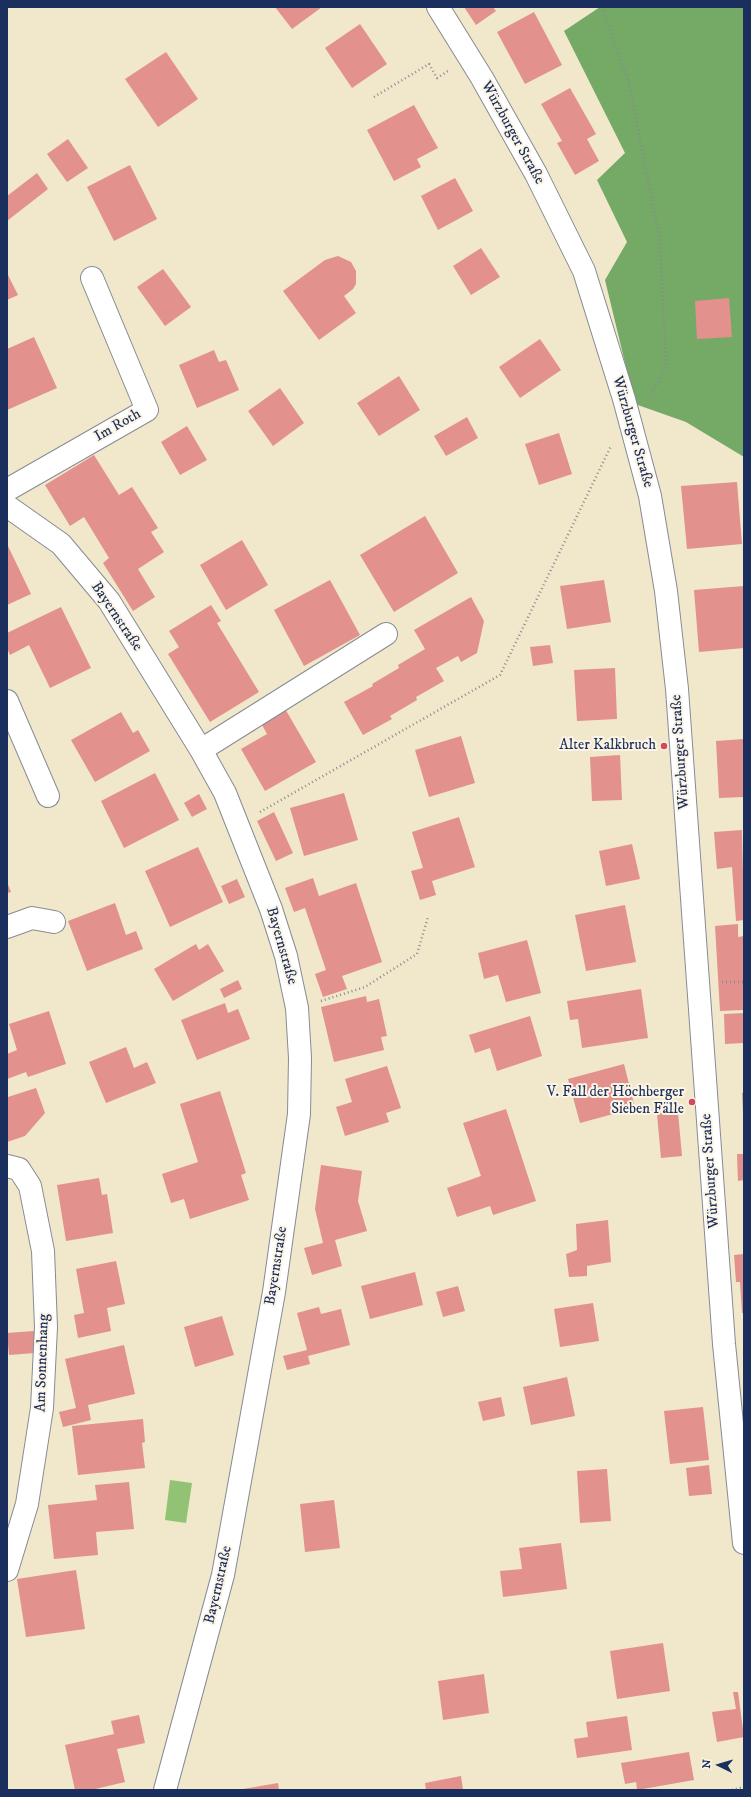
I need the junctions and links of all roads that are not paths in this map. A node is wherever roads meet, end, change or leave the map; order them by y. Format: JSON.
{"nodes":[{"id":1,"x":438,"y":7,"type":"edge"},
{"id":2,"x":92,"y":278,"type":"dead end"},
{"id":3,"x":7,"y":490,"type":"edge"},
{"id":4,"x":7,"y":506,"type":"edge"},
{"id":5,"x":386,"y":634,"type":"dead end"},
{"id":6,"x":7,"y":701,"type":"edge"},
{"id":7,"x":201,"y":750,"type":"junction"},
{"id":8,"x":48,"y":796,"type":"dead end"},
{"id":9,"x":54,"y":922,"type":"dead end"},
{"id":10,"x":7,"y":927,"type":"edge"},
{"id":11,"x":7,"y":1166,"type":"edge"},
{"id":12,"x":744,"y":1543,"type":"edge"},
{"id":13,"x":7,"y":1570,"type":"edge"},
{"id":14,"x":165,"y":1790,"type":"edge"}],
"edges":[{"from":1,"to":12,"type":"street","name":"Würzburger Straße"},
{"from":2,"to":3,"type":"street","name":"Im Roth"},
{"from":4,"to":7,"type":"street","name":"Bayernstraße"},
{"from":5,"to":7,"type":"street"},
{"from":6,"to":8,"type":"street"},
{"from":7,"to":14,"type":"street","name":"Bayernstraße"},
{"from":9,"to":10,"type":"street"},
{"from":11,"to":13,"type":"street","name":"Am Sonnenhang"}]}
